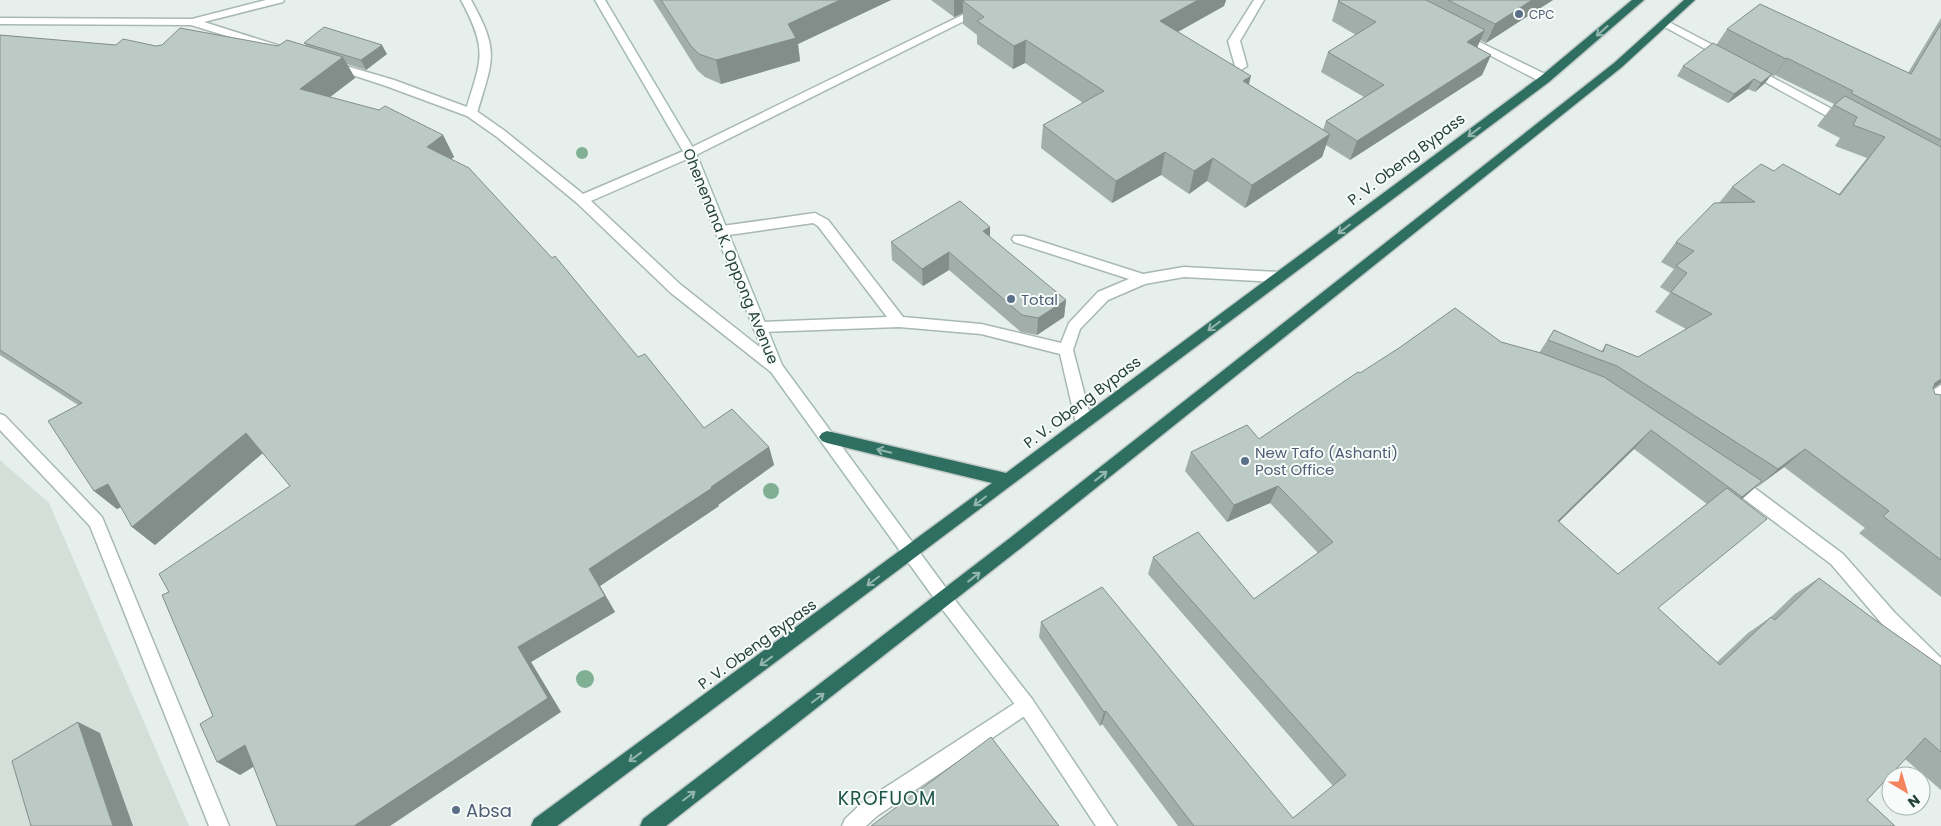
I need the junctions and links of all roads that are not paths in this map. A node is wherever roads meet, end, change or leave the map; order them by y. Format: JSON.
{"nodes":[{"id":1,"x":279,"y":0,"type":"edge"},
{"id":2,"x":466,"y":0,"type":"edge"},
{"id":3,"x":600,"y":0,"type":"edge"},
{"id":4,"x":1000,"y":0,"type":"edge"},
{"id":5,"x":1259,"y":0,"type":"edge"},
{"id":6,"x":1639,"y":0,"type":"edge"},
{"id":7,"x":1690,"y":0,"type":"edge"},
{"id":8,"x":0,"y":21,"type":"edge"},
{"id":9,"x":192,"y":22,"type":"junction"},
{"id":10,"x":1665,"y":23,"type":"junction"},
{"id":11,"x":1450,"y":30,"type":"edge"},
{"id":12,"x":286,"y":51,"type":"edge"},
{"id":13,"x":324,"y":63,"type":"edge"},
{"id":14,"x":1241,"y":66,"type":"dead end"},
{"id":15,"x":1545,"y":79,"type":"junction"},
{"id":16,"x":471,"y":113,"type":"junction"},
{"id":17,"x":1855,"y":126,"type":"edge"},
{"id":18,"x":690,"y":153,"type":"junction"},
{"id":19,"x":582,"y":200,"type":"junction"},
{"id":20,"x":722,"y":232,"type":"junction"},
{"id":21,"x":1019,"y":239,"type":"dead end"},
{"id":22,"x":1279,"y":278,"type":"junction"},
{"id":23,"x":1143,"y":279,"type":"junction"},
{"id":24,"x":899,"y":322,"type":"junction"},
{"id":25,"x":760,"y":328,"type":"junction"},
{"id":26,"x":1066,"y":350,"type":"junction"},
{"id":27,"x":776,"y":368,"type":"junction"},
{"id":28,"x":1941,"y":390,"type":"edge"},
{"id":29,"x":1918,"y":408,"type":"edge"},
{"id":30,"x":0,"y":420,"type":"edge"},
{"id":31,"x":1084,"y":423,"type":"junction"},
{"id":32,"x":827,"y":437,"type":"junction"},
{"id":33,"x":1720,"y":473,"type":"edge"},
{"id":34,"x":1008,"y":480,"type":"junction"},
{"id":35,"x":912,"y":552,"type":"junction"},
{"id":36,"x":945,"y":600,"type":"junction"},
{"id":37,"x":1941,"y":670,"type":"edge"},
{"id":38,"x":1026,"y":705,"type":"junction"},
{"id":39,"x":219,"y":826,"type":"edge"},
{"id":40,"x":541,"y":826,"type":"edge"},
{"id":41,"x":650,"y":826,"type":"edge"},
{"id":42,"x":852,"y":826,"type":"edge"},
{"id":43,"x":1107,"y":826,"type":"edge"}],
"edges":[{"from":1,"to":9,"type":"street"},
{"from":2,"to":16,"type":"street"},
{"from":3,"to":18,"type":"street","name":"Ohenenana K. Oppong Avenue"},
{"from":4,"to":18,"type":"street"},
{"from":5,"to":14,"type":"street"},
{"from":6,"to":15,"type":"highway","name":"P. V. Obeng Bypass","one_way":true},
{"from":7,"to":10,"type":"highway"},
{"from":8,"to":9,"type":"street"},
{"from":9,"to":12,"type":"street"},
{"from":10,"to":17,"type":"street"},
{"from":36,"to":10,"type":"highway","one_way":true},
{"from":11,"to":15,"type":"street"},
{"from":13,"to":16,"type":"street"},
{"from":15,"to":22,"type":"highway","name":"P. V. Obeng Bypass","one_way":true},
{"from":16,"to":19,"type":"street"},
{"from":18,"to":19,"type":"street"},
{"from":18,"to":20,"type":"street","name":"Ohenenana K. Oppong Avenue"},
{"from":19,"to":27,"type":"street"},
{"from":20,"to":24,"type":"street"},
{"from":20,"to":25,"type":"street","name":"Ohenenana K. Oppong Avenue"},
{"from":21,"to":23,"type":"street"},
{"from":22,"to":23,"type":"street"},
{"from":22,"to":31,"type":"highway","name":"P. V. Obeng Bypass","one_way":true},
{"from":23,"to":26,"type":"street"},
{"from":24,"to":25,"type":"street"},
{"from":24,"to":26,"type":"street"},
{"from":25,"to":27,"type":"street","name":"Ohenenana K. Oppong Avenue"},
{"from":26,"to":31,"type":"street"},
{"from":27,"to":32,"type":"street","name":"Ohenenana K. Oppong Avenue"},
{"from":28,"to":29,"type":"street"},
{"from":30,"to":39,"type":"street"},
{"from":31,"to":34,"type":"highway","name":"P. V. Obeng Bypass"},
{"from":34,"to":32,"type":"highway","one_way":true},
{"from":32,"to":35,"type":"street","name":"Ohenenana K. Oppong Avenue"},
{"from":33,"to":37,"type":"street"},
{"from":34,"to":35,"type":"highway","name":"P. V. Obeng Bypass","one_way":true},
{"from":35,"to":36,"type":"street","name":"Ohenenana K. Oppong Avenue"},
{"from":35,"to":40,"type":"highway","name":"P. V. Obeng Bypass","one_way":true},
{"from":36,"to":38,"type":"street","name":"Ohenenana K. Oppong Avenue"},
{"from":41,"to":36,"type":"highway","one_way":true},
{"from":38,"to":42,"type":"street"},
{"from":38,"to":43,"type":"street","name":"Ohenenana K. Oppong Avenue"}]}
